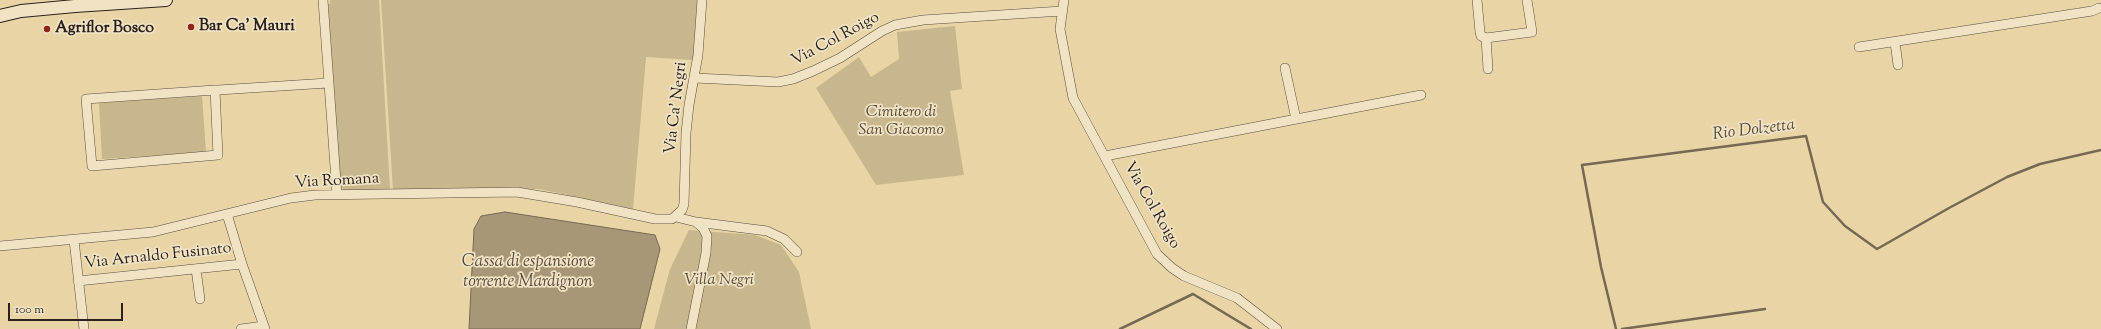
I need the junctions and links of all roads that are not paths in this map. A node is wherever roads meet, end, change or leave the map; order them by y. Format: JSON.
{"nodes":[{"id":1,"x":166,"y":0,"type":"edge"},
{"id":2,"x":323,"y":0,"type":"edge"},
{"id":3,"x":702,"y":0,"type":"edge"},
{"id":4,"x":1064,"y":0,"type":"edge"},
{"id":5,"x":1476,"y":0,"type":"edge"},
{"id":6,"x":1527,"y":0,"type":"edge"},
{"id":7,"x":98,"y":2,"type":"edge"},
{"id":8,"x":2100,"y":8,"type":"edge"},
{"id":9,"x":1062,"y":11,"type":"junction"},
{"id":10,"x":0,"y":16,"type":"edge"},
{"id":11,"x":1486,"y":38,"type":"junction"},
{"id":12,"x":1895,"y":42,"type":"junction"},
{"id":13,"x":1859,"y":47,"type":"dead end"},
{"id":14,"x":1898,"y":65,"type":"dead end"},
{"id":15,"x":1285,"y":68,"type":"dead end"},
{"id":16,"x":1488,"y":68,"type":"dead end"},
{"id":17,"x":695,"y":78,"type":"junction"},
{"id":18,"x":328,"y":83,"type":"junction"},
{"id":19,"x":215,"y":90,"type":"junction"},
{"id":20,"x":1421,"y":95,"type":"dead end"},
{"id":21,"x":1296,"y":119,"type":"junction"},
{"id":22,"x":1105,"y":156,"type":"junction"},
{"id":23,"x":338,"y":195,"type":"junction"},
{"id":24,"x":227,"y":214,"type":"junction"},
{"id":25,"x":676,"y":217,"type":"junction"},
{"id":26,"x":696,"y":222,"type":"junction"},
{"id":27,"x":74,"y":240,"type":"junction"},
{"id":28,"x":0,"y":246,"type":"edge"},
{"id":29,"x":797,"y":252,"type":"dead end"},
{"id":30,"x":242,"y":264,"type":"junction"},
{"id":31,"x":196,"y":269,"type":"junction"},
{"id":32,"x":78,"y":281,"type":"junction"},
{"id":33,"x":200,"y":299,"type":"dead end"},
{"id":34,"x":265,"y":328,"type":"edge"},
{"id":35,"x":84,"y":329,"type":"edge"},
{"id":36,"x":241,"y":329,"type":"edge"},
{"id":37,"x":692,"y":329,"type":"edge"},
{"id":38,"x":1277,"y":329,"type":"edge"}],
"edges":[{"from":1,"to":7,"type":"main road"},
{"from":2,"to":18,"type":"street"},
{"from":3,"to":17,"type":"street","name":"Via Ca' Negri"},
{"from":4,"to":9,"type":"street","name":"Via Col Roigo"},
{"from":5,"to":11,"type":"street"},
{"from":6,"to":11,"type":"street"},
{"from":7,"to":10,"type":"main road"},
{"from":8,"to":12,"type":"street"},
{"from":9,"to":17,"type":"street","name":"Via Col Roigo"},
{"from":9,"to":22,"type":"street","name":"Via Col Roigo"},
{"from":11,"to":16,"type":"street"},
{"from":12,"to":13,"type":"street"},
{"from":12,"to":14,"type":"street"},
{"from":15,"to":21,"type":"street"},
{"from":17,"to":25,"type":"street","name":"Via Ca' Negri"},
{"from":18,"to":19,"type":"street"},
{"from":18,"to":23,"type":"street"},
{"from":19,"to":19,"type":"street"},
{"from":20,"to":21,"type":"street","name":"Via Col Roigo"},
{"from":21,"to":22,"type":"street","name":"Via Col Roigo"},
{"from":22,"to":38,"type":"street","name":"Via Col Roigo"},
{"from":23,"to":24,"type":"street","name":"Via Romana"},
{"from":23,"to":25,"type":"street","name":"Via Romana"},
{"from":24,"to":27,"type":"street","name":"Via Romana"},
{"from":24,"to":30,"type":"street"},
{"from":25,"to":26,"type":"street"},
{"from":26,"to":29,"type":"street"},
{"from":26,"to":37,"type":"street"},
{"from":27,"to":28,"type":"street","name":"Via Romana"},
{"from":27,"to":32,"type":"street"},
{"from":30,"to":31,"type":"street","name":"Via Arnaldo Fusinato"},
{"from":30,"to":34,"type":"street"},
{"from":31,"to":32,"type":"street","name":"Via Arnaldo Fusinato"},
{"from":31,"to":33,"type":"street"},
{"from":32,"to":35,"type":"street"},
{"from":34,"to":36,"type":"street"}]}
